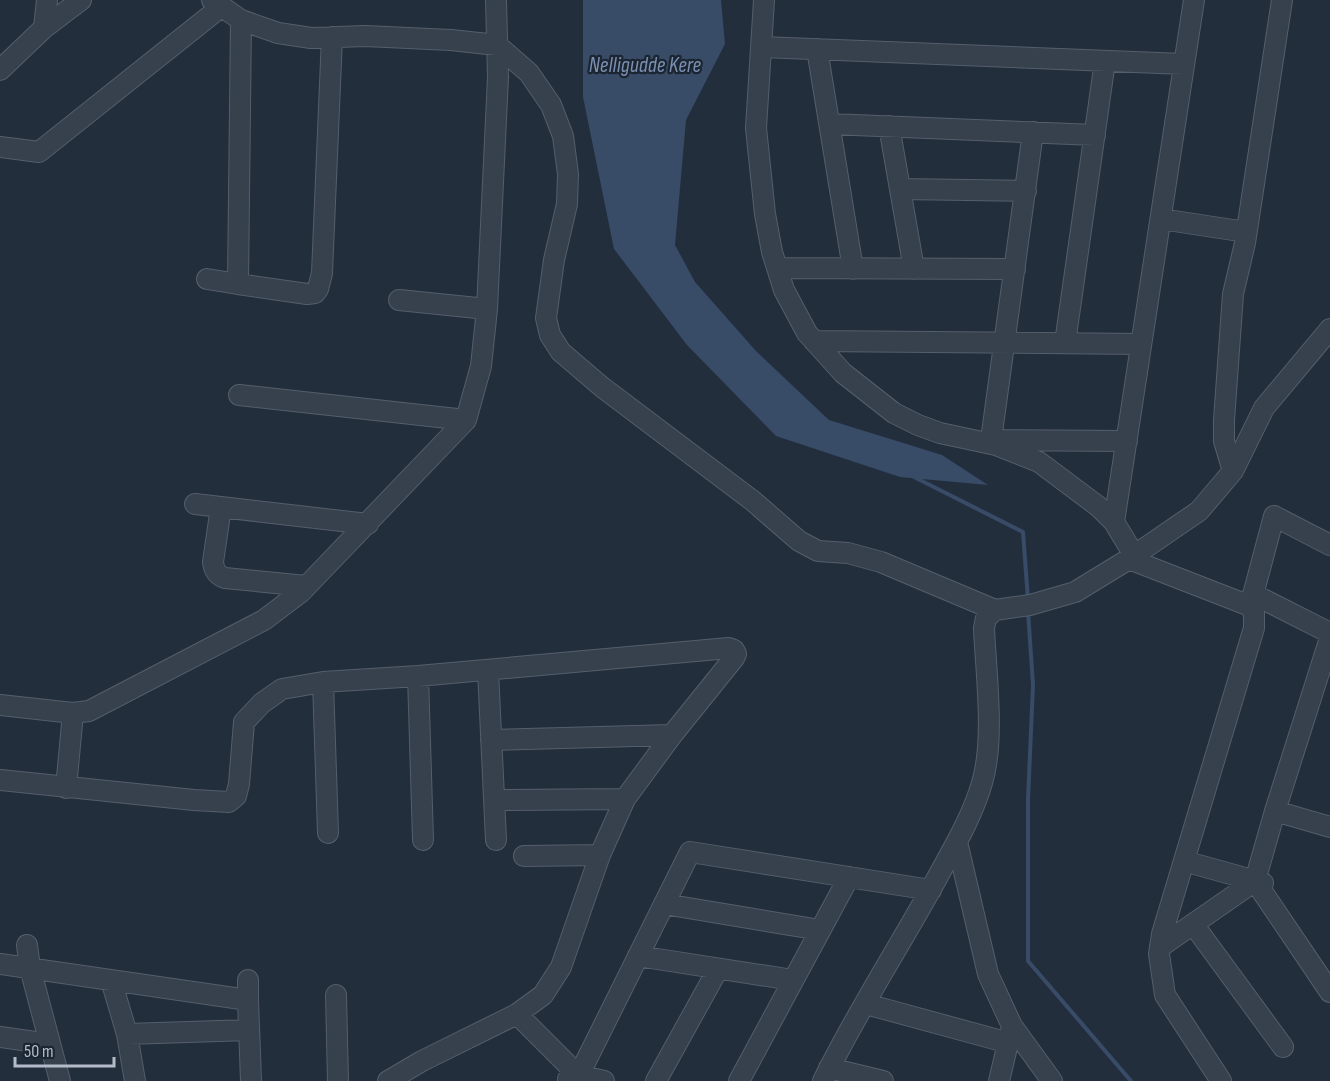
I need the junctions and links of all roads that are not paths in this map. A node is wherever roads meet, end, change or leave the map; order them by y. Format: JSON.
{"nodes":[{"id":1,"x":47,"y":0,"type":"edge"},
{"id":2,"x":81,"y":0,"type":"edge"},
{"id":3,"x":496,"y":0,"type":"edge"},
{"id":4,"x":764,"y":0,"type":"edge"},
{"id":5,"x":1194,"y":0,"type":"edge"},
{"id":6,"x":1282,"y":0,"type":"edge"},
{"id":7,"x":216,"y":4,"type":"edge"},
{"id":8,"x":241,"y":20,"type":"junction"},
{"id":9,"x":44,"y":28,"type":"junction"},
{"id":10,"x":332,"y":37,"type":"junction"},
{"id":11,"x":497,"y":45,"type":"junction"},
{"id":12,"x":762,"y":47,"type":"junction"},
{"id":13,"x":817,"y":49,"type":"junction"},
{"id":14,"x":1106,"y":61,"type":"junction"},
{"id":15,"x":1184,"y":64,"type":"junction"},
{"id":16,"x":0,"y":70,"type":"edge"},
{"id":17,"x":830,"y":123,"type":"junction"},
{"id":18,"x":889,"y":126,"type":"junction"},
{"id":19,"x":1033,"y":132,"type":"junction"},
{"id":20,"x":1095,"y":135,"type":"junction"},
{"id":21,"x":0,"y":147,"type":"edge"},
{"id":22,"x":900,"y":189,"type":"junction"},
{"id":23,"x":1026,"y":191,"type":"junction"},
{"id":24,"x":1161,"y":219,"type":"junction"},
{"id":25,"x":1246,"y":232,"type":"junction"},
{"id":26,"x":777,"y":268,"type":"junction"},
{"id":27,"x":853,"y":268,"type":"junction"},
{"id":28,"x":914,"y":268,"type":"junction"},
{"id":29,"x":1015,"y":269,"type":"junction"},
{"id":30,"x":207,"y":279,"type":"dead end"},
{"id":31,"x":238,"y":284,"type":"junction"},
{"id":32,"x":399,"y":300,"type":"dead end"},
{"id":33,"x":487,"y":309,"type":"junction"},
{"id":34,"x":1330,"y":329,"type":"edge"},
{"id":35,"x":814,"y":341,"type":"junction"},
{"id":36,"x":1005,"y":343,"type":"junction"},
{"id":37,"x":1065,"y":344,"type":"junction"},
{"id":38,"x":1142,"y":344,"type":"junction"},
{"id":39,"x":239,"y":395,"type":"dead end"},
{"id":40,"x":466,"y":420,"type":"junction"},
{"id":41,"x":969,"y":440,"type":"junction"},
{"id":42,"x":991,"y":440,"type":"junction"},
{"id":43,"x":1127,"y":441,"type":"junction"},
{"id":44,"x":1233,"y":471,"type":"junction"},
{"id":45,"x":195,"y":504,"type":"dead end"},
{"id":46,"x":221,"y":507,"type":"junction"},
{"id":47,"x":1114,"y":522,"type":"junction"},
{"id":48,"x":368,"y":524,"type":"junction"},
{"id":49,"x":1330,"y":545,"type":"edge"},
{"id":50,"x":1131,"y":557,"type":"junction"},
{"id":51,"x":306,"y":586,"type":"junction"},
{"id":52,"x":1251,"y":600,"type":"junction"},
{"id":53,"x":995,"y":610,"type":"junction"},
{"id":54,"x":1330,"y":633,"type":"edge"},
{"id":55,"x":1330,"y":638,"type":"edge"},
{"id":56,"x":488,"y":670,"type":"junction"},
{"id":57,"x":418,"y":676,"type":"junction"},
{"id":58,"x":323,"y":682,"type":"junction"},
{"id":59,"x":0,"y":705,"type":"edge"},
{"id":60,"x":73,"y":713,"type":"junction"},
{"id":61,"x":672,"y":735,"type":"junction"},
{"id":62,"x":491,"y":740,"type":"junction"},
{"id":63,"x":0,"y":780,"type":"edge"},
{"id":64,"x":66,"y":788,"type":"junction"},
{"id":65,"x":625,"y":799,"type":"junction"},
{"id":66,"x":494,"y":800,"type":"junction"},
{"id":67,"x":1275,"y":811,"type":"junction"},
{"id":68,"x":1330,"y":827,"type":"edge"},
{"id":69,"x":328,"y":833,"type":"dead end"},
{"id":70,"x":423,"y":840,"type":"dead end"},
{"id":71,"x":496,"y":840,"type":"dead end"},
{"id":72,"x":957,"y":842,"type":"junction"},
{"id":73,"x":600,"y":855,"type":"junction"},
{"id":74,"x":524,"y":856,"type":"dead end"},
{"id":75,"x":1184,"y":861,"type":"junction"},
{"id":76,"x":849,"y":877,"type":"junction"},
{"id":77,"x":1263,"y":883,"type":"junction"},
{"id":78,"x":931,"y":890,"type":"junction"},
{"id":79,"x":664,"y":904,"type":"junction"},
{"id":80,"x":1193,"y":924,"type":"junction"},
{"id":81,"x":820,"y":930,"type":"junction"},
{"id":82,"x":27,"y":945,"type":"dead end"},
{"id":83,"x":1160,"y":946,"type":"junction"},
{"id":84,"x":638,"y":956,"type":"junction"},
{"id":85,"x":0,"y":964,"type":"edge"},
{"id":86,"x":30,"y":968,"type":"junction"},
{"id":87,"x":718,"y":969,"type":"junction"},
{"id":88,"x":111,"y":980,"type":"junction"},
{"id":89,"x":248,"y":980,"type":"dead end"},
{"id":90,"x":793,"y":981,"type":"junction"},
{"id":91,"x":1330,"y":992,"type":"edge"},
{"id":92,"x":336,"y":995,"type":"dead end"},
{"id":93,"x":248,"y":1000,"type":"junction"},
{"id":94,"x":866,"y":1004,"type":"junction"},
{"id":95,"x":518,"y":1014,"type":"junction"},
{"id":96,"x":249,"y":1030,"type":"junction"},
{"id":97,"x":127,"y":1034,"type":"junction"},
{"id":98,"x":1010,"y":1034,"type":"junction"},
{"id":99,"x":0,"y":1036,"type":"edge"},
{"id":100,"x":49,"y":1044,"type":"junction"},
{"id":101,"x":1283,"y":1047,"type":"dead end"},
{"id":102,"x":826,"y":1075,"type":"edge"},
{"id":103,"x":572,"y":1079,"type":"edge"},
{"id":104,"x":60,"y":1081,"type":"edge"},
{"id":105,"x":135,"y":1081,"type":"edge"},
{"id":106,"x":251,"y":1081,"type":"edge"},
{"id":107,"x":338,"y":1081,"type":"edge"},
{"id":108,"x":388,"y":1081,"type":"edge"},
{"id":109,"x":604,"y":1081,"type":"edge"},
{"id":110,"x":656,"y":1081,"type":"edge"},
{"id":111,"x":740,"y":1081,"type":"edge"},
{"id":112,"x":883,"y":1081,"type":"edge"},
{"id":113,"x":999,"y":1081,"type":"edge"},
{"id":114,"x":1052,"y":1081,"type":"edge"},
{"id":115,"x":1221,"y":1081,"type":"edge"}],
"edges":[{"from":1,"to":9,"type":"street"},
{"from":2,"to":9,"type":"street"},
{"from":3,"to":11,"type":"street"},
{"from":4,"to":12,"type":"street"},
{"from":5,"to":15,"type":"street"},
{"from":6,"to":25,"type":"street"},
{"from":7,"to":8,"type":"street"},
{"from":7,"to":21,"type":"street"},
{"from":8,"to":10,"type":"street"},
{"from":8,"to":31,"type":"street"},
{"from":9,"to":16,"type":"street"},
{"from":10,"to":11,"type":"street"},
{"from":10,"to":31,"type":"street"},
{"from":11,"to":33,"type":"street"},
{"from":11,"to":53,"type":"street"},
{"from":12,"to":13,"type":"street"},
{"from":12,"to":26,"type":"street"},
{"from":13,"to":14,"type":"street"},
{"from":13,"to":17,"type":"street"},
{"from":14,"to":15,"type":"street"},
{"from":14,"to":20,"type":"street"},
{"from":15,"to":24,"type":"street"},
{"from":17,"to":18,"type":"street"},
{"from":17,"to":27,"type":"street"},
{"from":18,"to":19,"type":"street"},
{"from":18,"to":22,"type":"street"},
{"from":19,"to":20,"type":"street"},
{"from":19,"to":23,"type":"street"},
{"from":20,"to":37,"type":"street"},
{"from":22,"to":23,"type":"street"},
{"from":22,"to":28,"type":"street"},
{"from":23,"to":29,"type":"street"},
{"from":24,"to":25,"type":"street"},
{"from":24,"to":38,"type":"street"},
{"from":25,"to":44,"type":"street"},
{"from":26,"to":27,"type":"street"},
{"from":26,"to":35,"type":"street"},
{"from":27,"to":28,"type":"street"},
{"from":28,"to":29,"type":"street"},
{"from":29,"to":36,"type":"street"},
{"from":30,"to":31,"type":"street"},
{"from":32,"to":33,"type":"street"},
{"from":33,"to":40,"type":"street"},
{"from":34,"to":44,"type":"street"},
{"from":35,"to":36,"type":"street"},
{"from":35,"to":41,"type":"street"},
{"from":36,"to":37,"type":"street"},
{"from":36,"to":42,"type":"street"},
{"from":37,"to":38,"type":"street"},
{"from":38,"to":43,"type":"street"},
{"from":39,"to":40,"type":"street"},
{"from":40,"to":48,"type":"street"},
{"from":41,"to":42,"type":"street"},
{"from":41,"to":47,"type":"street"},
{"from":42,"to":43,"type":"street"},
{"from":43,"to":47,"type":"street"},
{"from":44,"to":50,"type":"street"},
{"from":45,"to":46,"type":"street"},
{"from":46,"to":48,"type":"street"},
{"from":46,"to":51,"type":"street"},
{"from":47,"to":50,"type":"street"},
{"from":48,"to":51,"type":"street"},
{"from":49,"to":52,"type":"street"},
{"from":50,"to":52,"type":"street"},
{"from":50,"to":53,"type":"street"},
{"from":51,"to":60,"type":"street"},
{"from":52,"to":54,"type":"street"},
{"from":52,"to":75,"type":"street"},
{"from":53,"to":72,"type":"street"},
{"from":55,"to":67,"type":"street"},
{"from":56,"to":57,"type":"street"},
{"from":56,"to":61,"type":"street"},
{"from":56,"to":62,"type":"street"},
{"from":57,"to":58,"type":"street"},
{"from":57,"to":70,"type":"street"},
{"from":58,"to":64,"type":"street"},
{"from":58,"to":69,"type":"street"},
{"from":59,"to":60,"type":"street"},
{"from":60,"to":64,"type":"street"},
{"from":61,"to":62,"type":"street"},
{"from":61,"to":65,"type":"street"},
{"from":62,"to":66,"type":"street"},
{"from":63,"to":64,"type":"street"},
{"from":65,"to":66,"type":"street"},
{"from":65,"to":73,"type":"street"},
{"from":66,"to":71,"type":"street"},
{"from":67,"to":68,"type":"street"},
{"from":67,"to":77,"type":"street"},
{"from":72,"to":78,"type":"street"},
{"from":72,"to":98,"type":"street"},
{"from":73,"to":74,"type":"street"},
{"from":73,"to":95,"type":"street"},
{"from":75,"to":77,"type":"street"},
{"from":75,"to":83,"type":"street"},
{"from":76,"to":78,"type":"street"},
{"from":76,"to":79,"type":"street"},
{"from":76,"to":81,"type":"street"},
{"from":77,"to":80,"type":"street"},
{"from":77,"to":91,"type":"street"},
{"from":78,"to":94,"type":"street"},
{"from":79,"to":81,"type":"street"},
{"from":79,"to":84,"type":"street"},
{"from":80,"to":83,"type":"street"},
{"from":80,"to":101,"type":"street"},
{"from":81,"to":90,"type":"street"},
{"from":82,"to":86,"type":"street"},
{"from":83,"to":115,"type":"street"},
{"from":84,"to":87,"type":"street"},
{"from":84,"to":103,"type":"street"},
{"from":85,"to":86,"type":"street"},
{"from":86,"to":88,"type":"street"},
{"from":86,"to":100,"type":"street"},
{"from":87,"to":90,"type":"street"},
{"from":87,"to":110,"type":"street"},
{"from":88,"to":93,"type":"street"},
{"from":88,"to":97,"type":"street"},
{"from":89,"to":93,"type":"street"},
{"from":90,"to":111,"type":"street"},
{"from":92,"to":107,"type":"street"},
{"from":93,"to":96,"type":"street"},
{"from":94,"to":98,"type":"street"},
{"from":94,"to":102,"type":"street"},
{"from":95,"to":103,"type":"street"},
{"from":95,"to":108,"type":"street"},
{"from":96,"to":97,"type":"street"},
{"from":96,"to":106,"type":"street"},
{"from":97,"to":105,"type":"street"},
{"from":98,"to":113,"type":"street"},
{"from":98,"to":114,"type":"street"},
{"from":99,"to":100,"type":"street"},
{"from":100,"to":104,"type":"street"},
{"from":102,"to":112,"type":"street"},
{"from":103,"to":109,"type":"street"}]}
